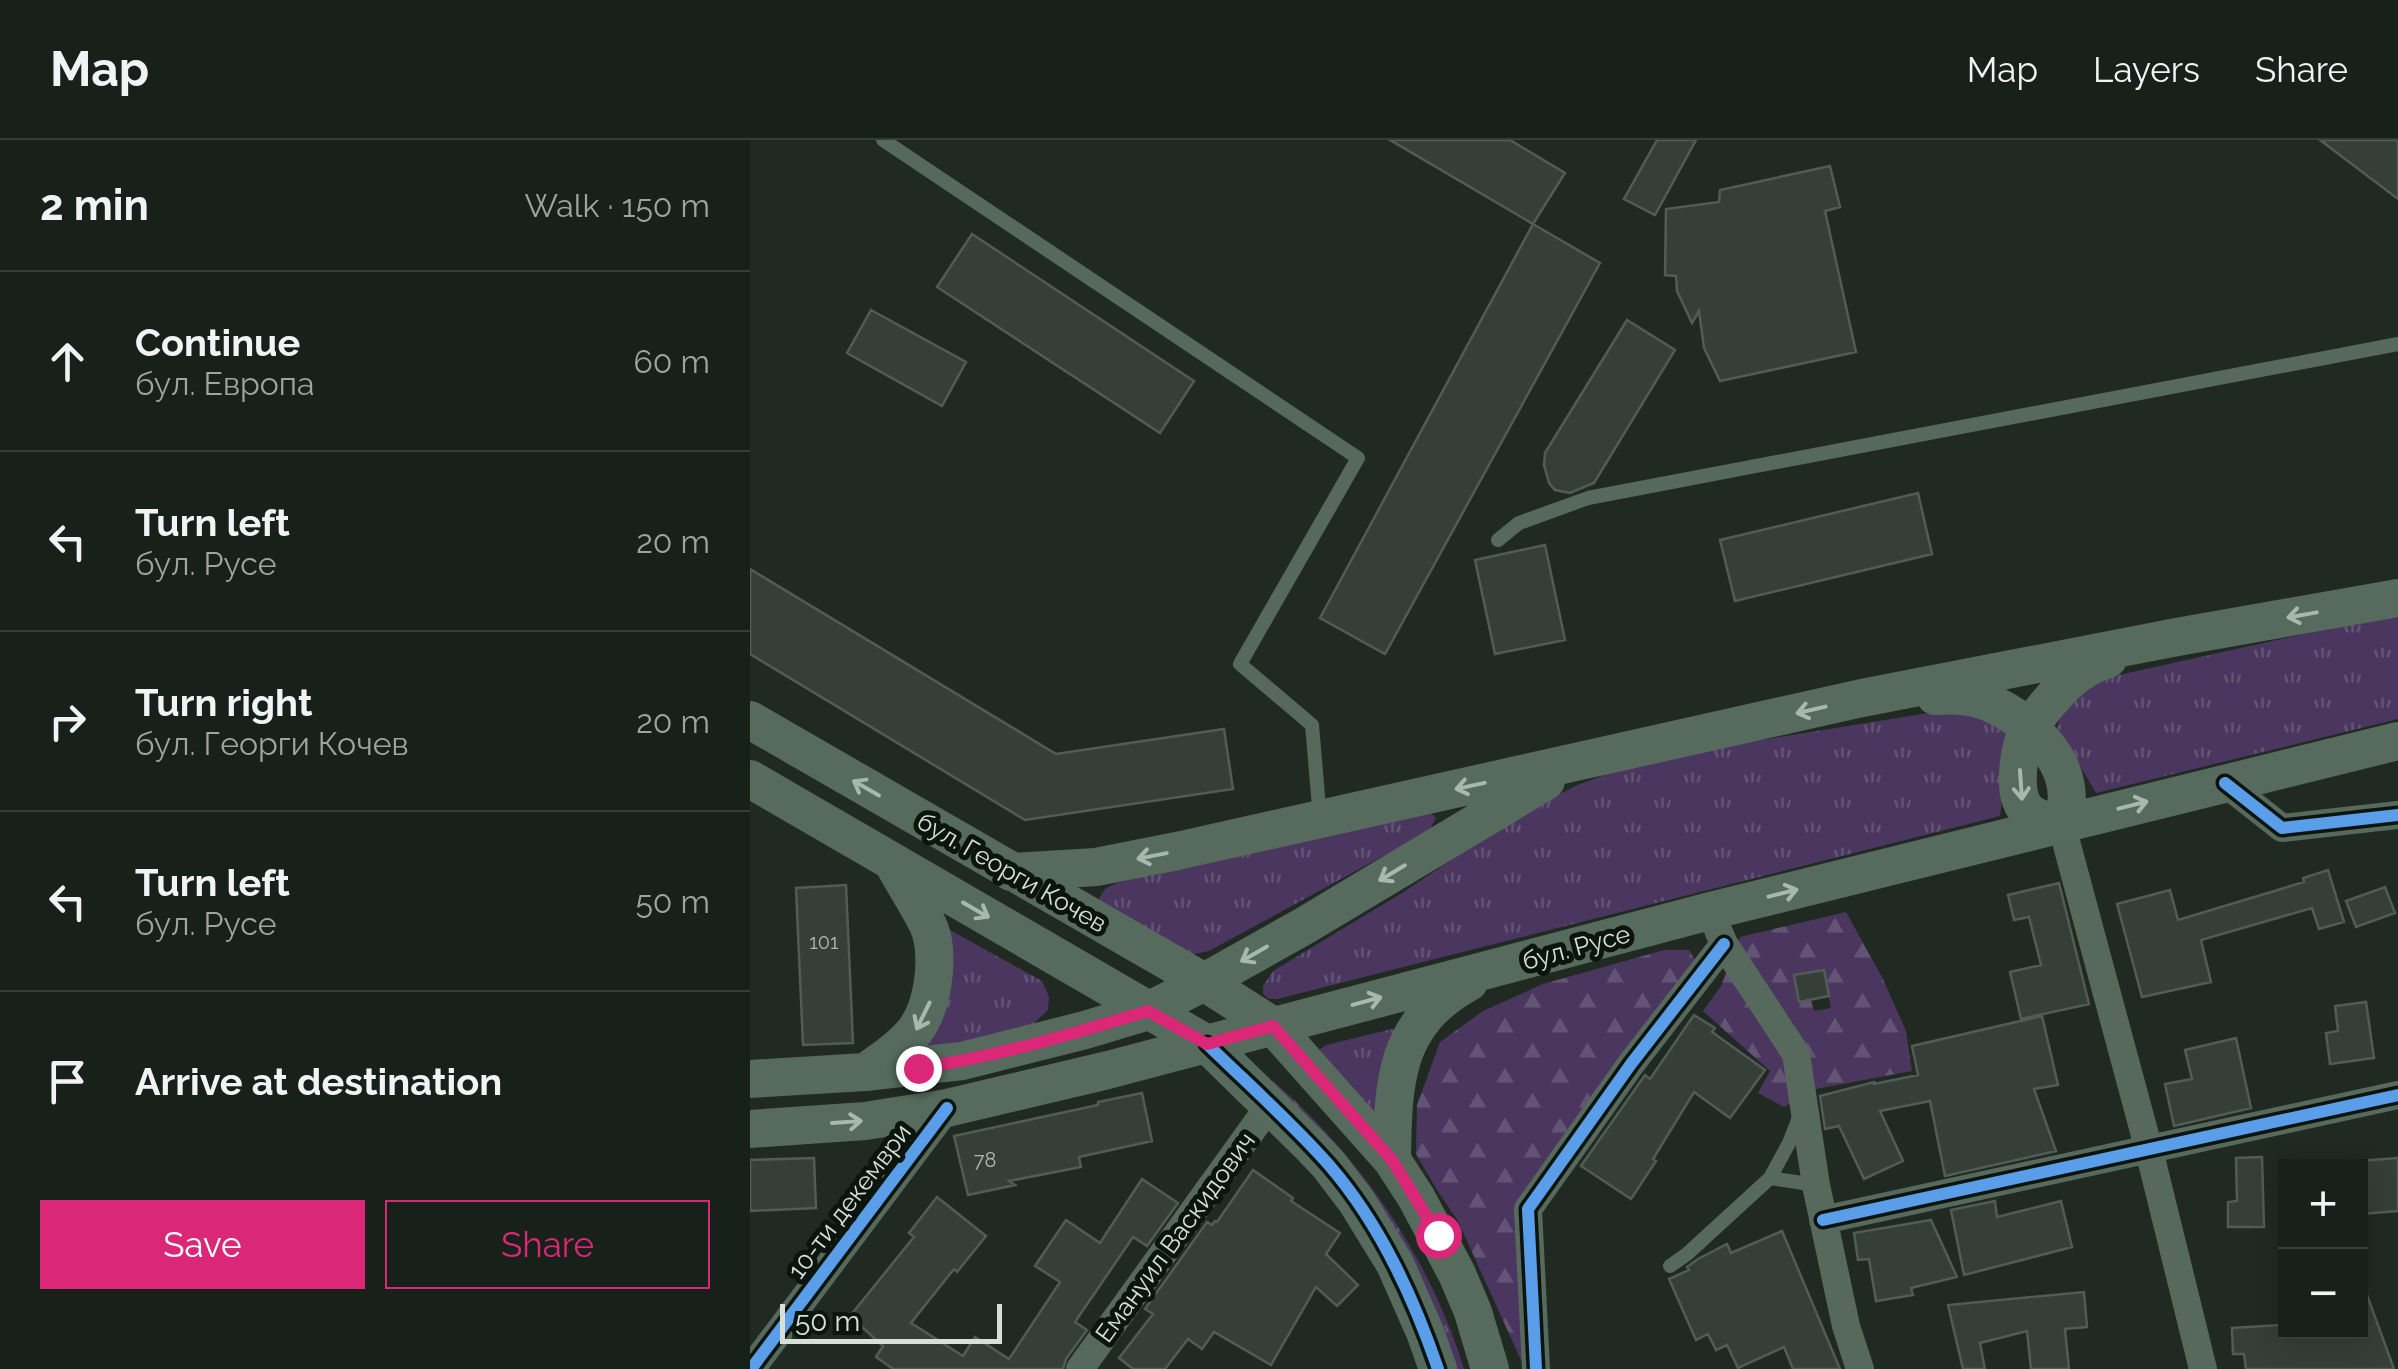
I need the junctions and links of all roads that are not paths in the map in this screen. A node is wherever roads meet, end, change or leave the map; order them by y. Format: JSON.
{"nodes":[{"id":1,"x":883,"y":140,"type":"edge"},
{"id":2,"x":2398,"y":344,"type":"edge"},
{"id":3,"x":1498,"y":540,"type":"dead end"},
{"id":4,"x":2398,"y":598,"type":"edge"},
{"id":5,"x":2176,"y":636,"type":"junction"},
{"id":6,"x":1862,"y":698,"type":"junction"},
{"id":7,"x":750,"y":720,"type":"edge"},
{"id":8,"x":2030,"y":728,"type":"junction"},
{"id":9,"x":2398,"y":741,"type":"edge"},
{"id":10,"x":1599,"y":758,"type":"junction"},
{"id":11,"x":750,"y":779,"type":"edge"},
{"id":12,"x":2225,"y":783,"type":"junction"},
{"id":13,"x":2398,"y":814,"type":"edge"},
{"id":14,"x":1320,"y":819,"type":"junction"},
{"id":15,"x":2060,"y":823,"type":"junction"},
{"id":16,"x":892,"y":861,"type":"junction"},
{"id":17,"x":1011,"y":872,"type":"junction"},
{"id":18,"x":1717,"y":928,"type":"junction"},
{"id":19,"x":1494,"y":968,"type":"junction"},
{"id":20,"x":1204,"y":982,"type":"junction"},
{"id":21,"x":1148,"y":1011,"type":"junction"},
{"id":22,"x":1273,"y":1026,"type":"junction"},
{"id":23,"x":1207,"y":1044,"type":"junction"},
{"id":24,"x":865,"y":1072,"type":"junction"},
{"id":25,"x":750,"y":1079,"type":"edge"},
{"id":26,"x":2398,"y":1095,"type":"edge"},
{"id":27,"x":1804,"y":1104,"type":"junction"},
{"id":28,"x":1270,"y":1105,"type":"junction"},
{"id":29,"x":947,"y":1108,"type":"junction"},
{"id":30,"x":750,"y":1128,"type":"edge"},
{"id":31,"x":2148,"y":1150,"type":"junction"},
{"id":32,"x":1392,"y":1160,"type":"junction"},
{"id":33,"x":1770,"y":1178,"type":"junction"},
{"id":34,"x":1816,"y":1185,"type":"junction"},
{"id":35,"x":1823,"y":1220,"type":"junction"},
{"id":36,"x":1670,"y":1266,"type":"dead end"},
{"id":37,"x":751,"y":1369,"type":"edge"},
{"id":38,"x":1080,"y":1369,"type":"edge"},
{"id":39,"x":1438,"y":1369,"type":"edge"},
{"id":40,"x":1490,"y":1369,"type":"edge"},
{"id":41,"x":1536,"y":1369,"type":"edge"},
{"id":42,"x":1860,"y":1369,"type":"edge"},
{"id":43,"x":2204,"y":1369,"type":"edge"}],
"edges":[{"from":1,"to":14,"type":"lane"},
{"from":2,"to":3,"type":"lane"},
{"from":4,"to":5,"type":"main road","one_way":true},
{"from":5,"to":6,"type":"main road"},
{"from":5,"to":8,"type":"main road"},
{"from":6,"to":8,"type":"main road"},
{"from":6,"to":10,"type":"main road","one_way":true},
{"from":17,"to":7,"type":"main road","name":"бул. Георги Кочев","one_way":true},
{"from":8,"to":15,"type":"main road"},
{"from":9,"to":12,"type":"main road","name":"бул. Русе"},
{"from":10,"to":14,"type":"main road","one_way":true},
{"from":10,"to":20,"type":"main road","one_way":true},
{"from":11,"to":16,"type":"main road","name":"бул. Георги Кочев"},
{"from":12,"to":13,"type":"street"},
{"from":15,"to":12,"type":"main road","name":"бул. Русе","one_way":true},
{"from":14,"to":17,"type":"main road","one_way":true},
{"from":18,"to":15,"type":"main road","name":"бул. Русе","one_way":true},
{"from":15,"to":31,"type":"street"},
{"from":16,"to":21,"type":"main road","name":"бул. Георги Кочев","one_way":true},
{"from":16,"to":24,"type":"main road","one_way":true},
{"from":17,"to":20,"type":"main road","name":"бул. Георги Кочев"},
{"from":18,"to":19,"type":"main road","name":"бул. Русе"},
{"from":18,"to":27,"type":"street"},
{"from":18,"to":41,"type":"street"},
{"from":22,"to":19,"type":"main road","name":"бул. Русе","one_way":true},
{"from":19,"to":32,"type":"main road"},
{"from":20,"to":21,"type":"main road"},
{"from":20,"to":22,"type":"main road","name":"бул. Георги Кочев"},
{"from":21,"to":23,"type":"main road","name":"бул. Георги Кочев"},
{"from":21,"to":24,"type":"main road"},
{"from":22,"to":23,"type":"main road","name":"бул. Русе"},
{"from":22,"to":32,"type":"main road","name":"бул. Георги Кочев"},
{"from":23,"to":28,"type":"main road","name":"бул. Георги Кочев"},
{"from":23,"to":29,"type":"main road","name":"бул. Русе"},
{"from":24,"to":25,"type":"main road"},
{"from":26,"to":31,"type":"street"},
{"from":27,"to":33,"type":"lane"},
{"from":27,"to":34,"type":"street"},
{"from":28,"to":38,"type":"street","name":"Емануил Васкидович"},
{"from":28,"to":39,"type":"main road","name":"бул. Георги Кочев"},
{"from":30,"to":29,"type":"main road","name":"бул. Русе","one_way":true},
{"from":29,"to":37,"type":"street","name":"10-ти декември"},
{"from":31,"to":35,"type":"street"},
{"from":31,"to":43,"type":"street"},
{"from":32,"to":40,"type":"main road","name":"бул. Георги Кочев"},
{"from":33,"to":34,"type":"lane"},
{"from":33,"to":36,"type":"lane"},
{"from":34,"to":35,"type":"street"},
{"from":35,"to":42,"type":"street"}]}
